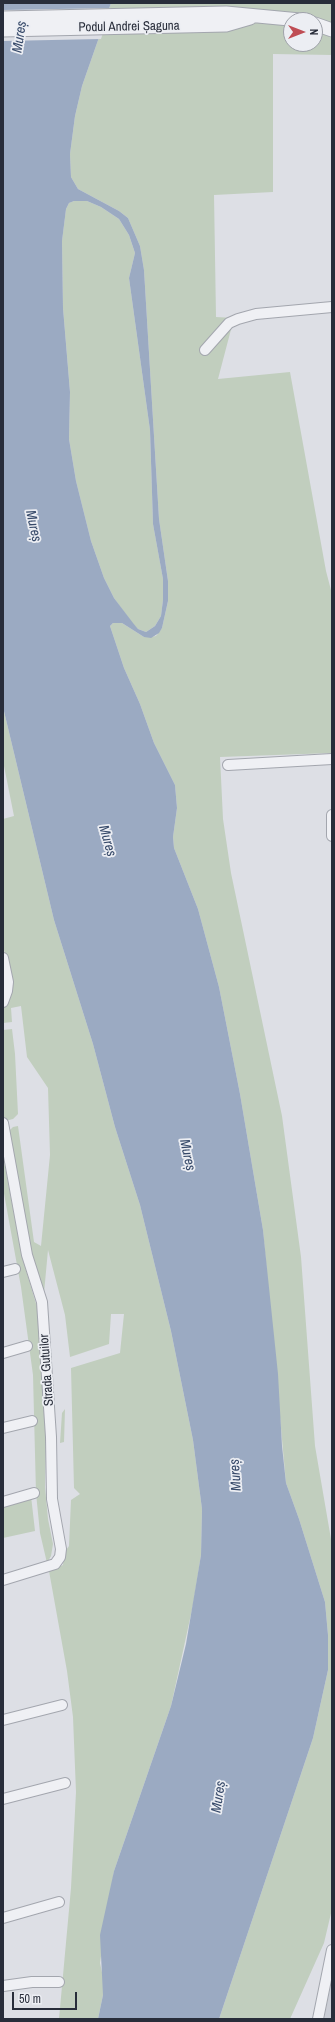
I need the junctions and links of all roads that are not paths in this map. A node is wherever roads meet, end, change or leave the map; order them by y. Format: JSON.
{"nodes":[{"id":1,"x":3,"y":18,"type":"edge"},
{"id":2,"x":226,"y":19,"type":"junction"},
{"id":3,"x":283,"y":19,"type":"edge"},
{"id":4,"x":3,"y":30,"type":"edge"},
{"id":5,"x":332,"y":307,"type":"edge"},
{"id":6,"x":204,"y":350,"type":"dead end"},
{"id":7,"x":332,"y":759,"type":"edge"},
{"id":8,"x":228,"y":765,"type":"dead end"},
{"id":9,"x":332,"y":815,"type":"edge"},
{"id":10,"x":332,"y":836,"type":"edge"},
{"id":11,"x":3,"y":958,"type":"edge"},
{"id":12,"x":3,"y":1002,"type":"edge"},
{"id":13,"x":3,"y":1122,"type":"edge"},
{"id":14,"x":15,"y":1269,"type":"dead end"},
{"id":15,"x":3,"y":1272,"type":"edge"},
{"id":16,"x":27,"y":1346,"type":"dead end"},
{"id":17,"x":3,"y":1353,"type":"edge"},
{"id":18,"x":32,"y":1421,"type":"dead end"},
{"id":19,"x":3,"y":1428,"type":"edge"},
{"id":20,"x":34,"y":1493,"type":"dead end"},
{"id":21,"x":3,"y":1502,"type":"edge"},
{"id":22,"x":3,"y":1580,"type":"edge"},
{"id":23,"x":62,"y":1705,"type":"dead end"},
{"id":24,"x":3,"y":1720,"type":"edge"},
{"id":25,"x":65,"y":1783,"type":"dead end"},
{"id":26,"x":3,"y":1798,"type":"edge"},
{"id":27,"x":59,"y":1902,"type":"dead end"},
{"id":28,"x":3,"y":1918,"type":"edge"},
{"id":29,"x":332,"y":1950,"type":"edge"},
{"id":30,"x":330,"y":1970,"type":"edge"},
{"id":31,"x":59,"y":1982,"type":"dead end"},
{"id":32,"x":3,"y":1986,"type":"edge"},
{"id":33,"x":318,"y":2019,"type":"edge"}],
"edges":[{"from":1,"to":2,"type":"street","name":"Podul Andrei Șaguna"},
{"from":2,"to":3,"type":"street","name":"Podul Andrei Șaguna"},
{"from":2,"to":4,"type":"street","name":"Podul Andrei Șaguna"},
{"from":5,"to":6,"type":"street"},
{"from":7,"to":8,"type":"street"},
{"from":9,"to":10,"type":"street"},
{"from":11,"to":12,"type":"street"},
{"from":13,"to":22,"type":"street","name":"Strada Gutuilor"},
{"from":14,"to":15,"type":"street"},
{"from":16,"to":17,"type":"street"},
{"from":18,"to":19,"type":"street"},
{"from":20,"to":21,"type":"street"},
{"from":23,"to":24,"type":"street"},
{"from":25,"to":26,"type":"street"},
{"from":27,"to":28,"type":"street"},
{"from":29,"to":30,"type":"street"},
{"from":30,"to":33,"type":"street"},
{"from":31,"to":32,"type":"street"}]}
